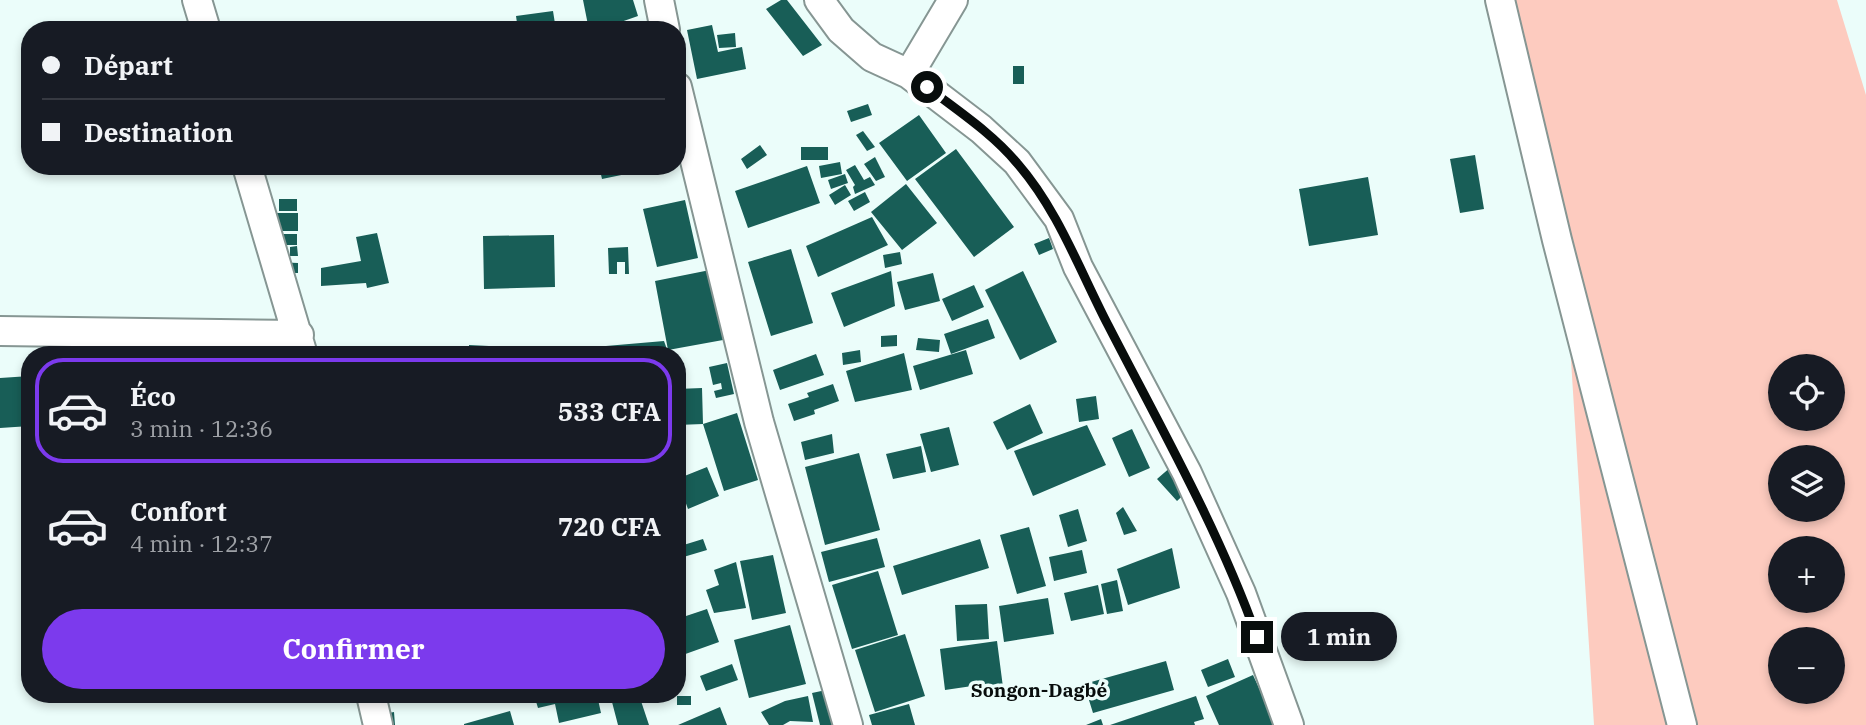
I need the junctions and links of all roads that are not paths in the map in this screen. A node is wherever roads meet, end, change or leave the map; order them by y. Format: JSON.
{"nodes":[{"id":1,"x":197,"y":0,"type":"edge"},
{"id":2,"x":659,"y":0,"type":"edge"},
{"id":3,"x":819,"y":0,"type":"edge"},
{"id":4,"x":953,"y":0,"type":"edge"},
{"id":5,"x":1500,"y":0,"type":"edge"},
{"id":6,"x":203,"y":21,"type":"edge"},
{"id":7,"x":663,"y":21,"type":"edge"},
{"id":8,"x":909,"y":74,"type":"junction"},
{"id":9,"x":686,"y":124,"type":"edge"},
{"id":10,"x":250,"y":175,"type":"edge"},
{"id":11,"x":0,"y":331,"type":"edge"},
{"id":12,"x":301,"y":345,"type":"edge"},
{"id":13,"x":373,"y":703,"type":"edge"},
{"id":14,"x":378,"y":725,"type":"edge"},
{"id":15,"x":848,"y":725,"type":"edge"},
{"id":16,"x":1289,"y":725,"type":"edge"},
{"id":17,"x":1682,"y":725,"type":"edge"}],
"edges":[{"from":1,"to":6,"type":"street"},
{"from":2,"to":7,"type":"street"},
{"from":3,"to":8,"type":"street"},
{"from":4,"to":8,"type":"street"},
{"from":5,"to":17,"type":"street"},
{"from":8,"to":16,"type":"street"},
{"from":9,"to":15,"type":"street"},
{"from":10,"to":12,"type":"street"},
{"from":11,"to":12,"type":"street"},
{"from":13,"to":14,"type":"street"}]}
